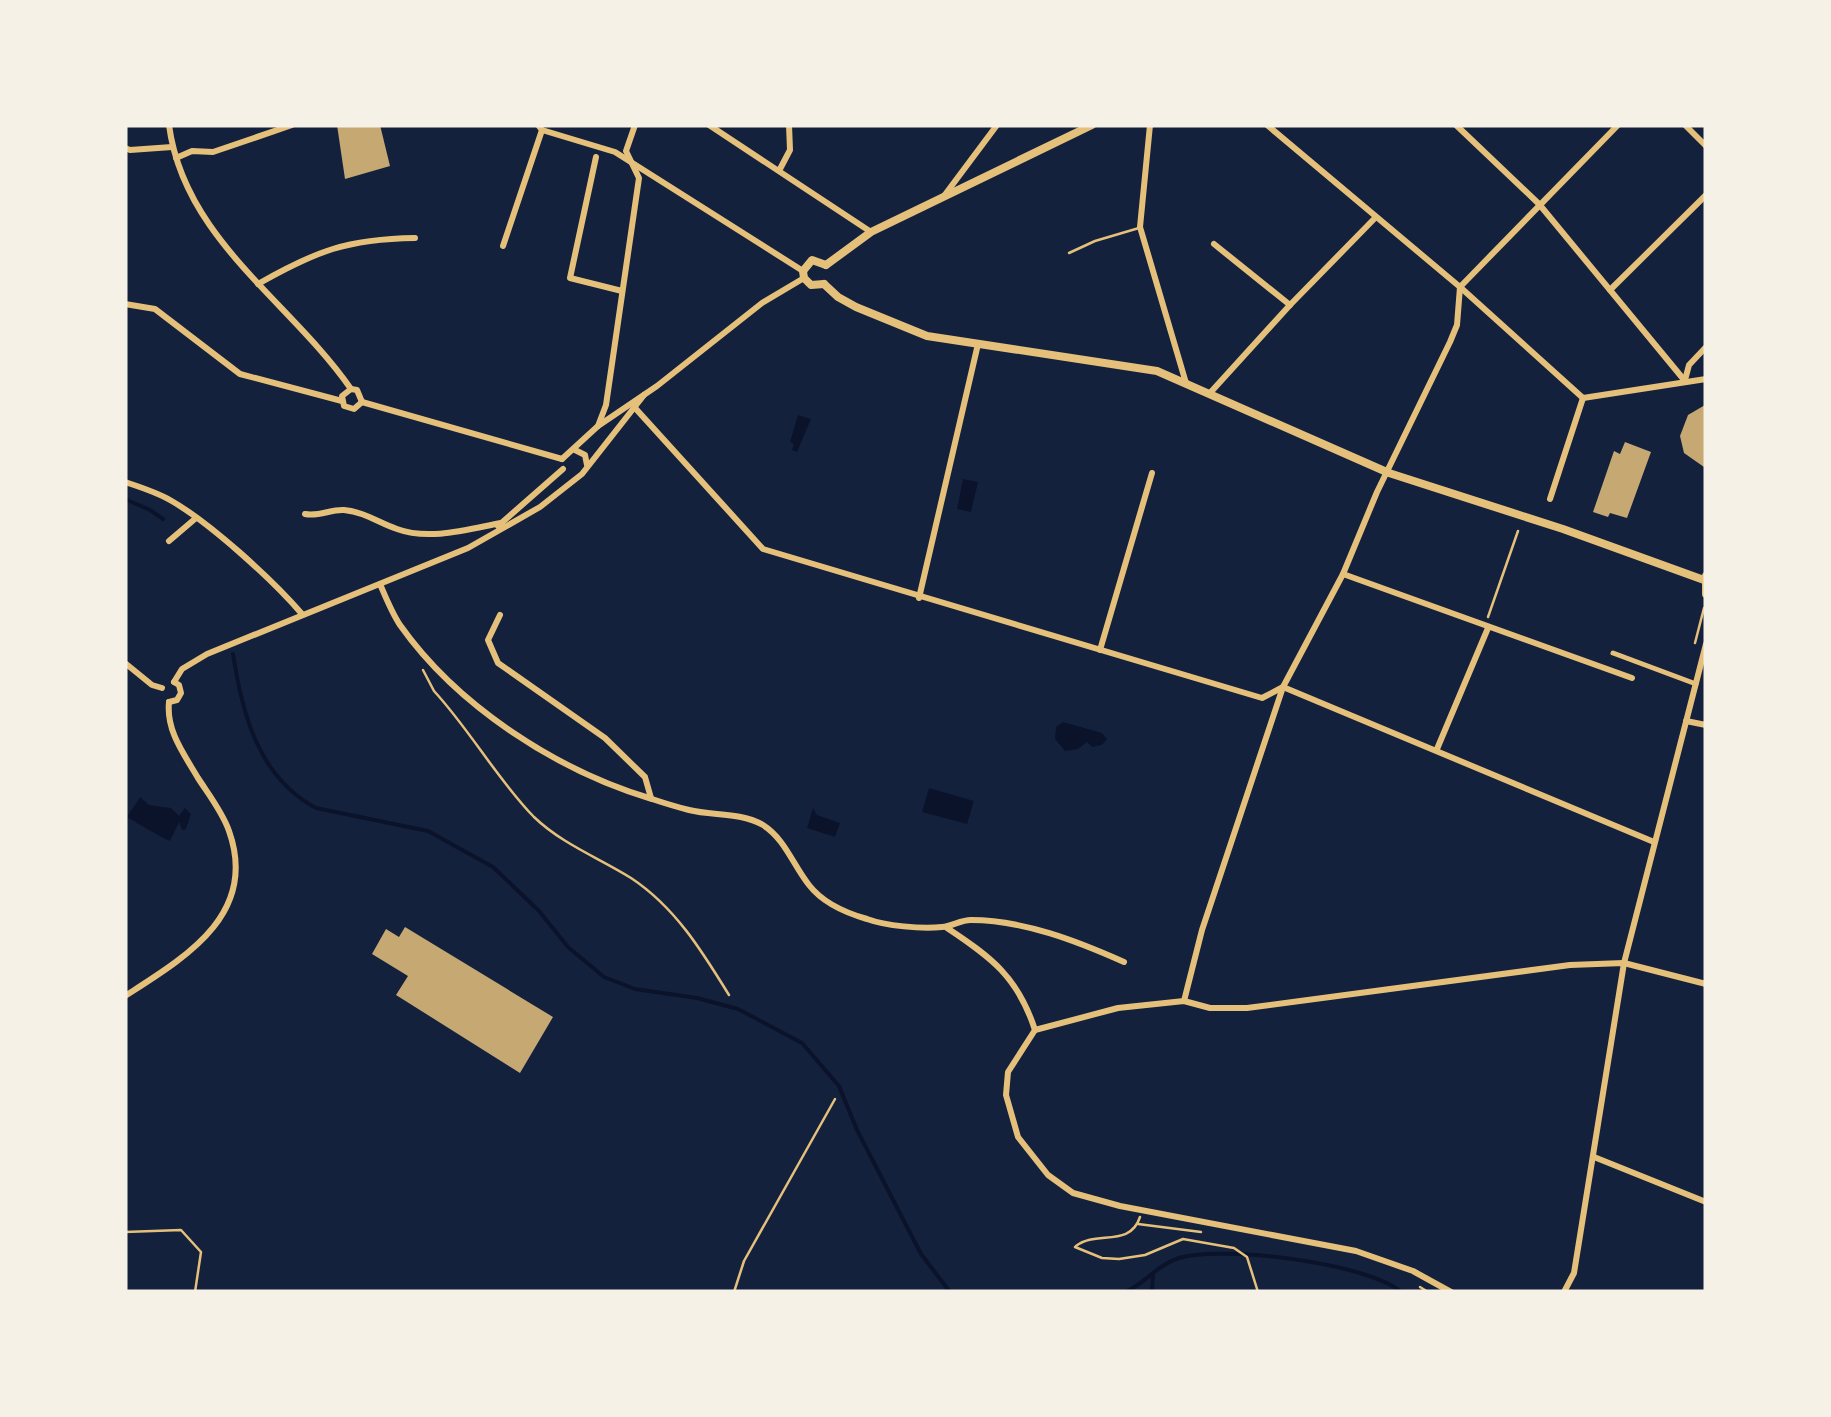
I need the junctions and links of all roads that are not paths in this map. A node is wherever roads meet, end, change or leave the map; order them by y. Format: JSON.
{"nodes":[{"id":1,"x":170,"y":125,"type":"edge"},
{"id":2,"x":292,"y":125,"type":"edge"},
{"id":3,"x":634,"y":125,"type":"edge"},
{"id":4,"x":708,"y":125,"type":"edge"},
{"id":5,"x":790,"y":125,"type":"edge"},
{"id":6,"x":997,"y":125,"type":"edge"},
{"id":7,"x":1092,"y":125,"type":"edge"},
{"id":8,"x":1150,"y":125,"type":"edge"},
{"id":9,"x":1267,"y":125,"type":"edge"},
{"id":10,"x":1618,"y":125,"type":"edge"},
{"id":11,"x":1685,"y":125,"type":"edge"},
{"id":12,"x":1461,"y":127,"type":"edge"},
{"id":13,"x":540,"y":128,"type":"edge"},
{"id":14,"x":1706,"y":146,"type":"edge"},
{"id":15,"x":172,"y":147,"type":"junction"},
{"id":16,"x":125,"y":148,"type":"edge"},
{"id":17,"x":596,"y":157,"type":"dead end"},
{"id":18,"x":176,"y":158,"type":"junction"},
{"id":19,"x":632,"y":164,"type":"junction"},
{"id":20,"x":780,"y":169,"type":"junction"},
{"id":21,"x":1706,"y":194,"type":"edge"},
{"id":22,"x":943,"y":198,"type":"junction"},
{"id":23,"x":1539,"y":204,"type":"junction"},
{"id":24,"x":1375,"y":218,"type":"junction"},
{"id":25,"x":1140,"y":228,"type":"junction"},
{"id":26,"x":872,"y":232,"type":"junction"},
{"id":27,"x":415,"y":238,"type":"dead end"},
{"id":28,"x":1214,"y":244,"type":"dead end"},
{"id":29,"x":503,"y":246,"type":"dead end"},
{"id":30,"x":1069,"y":253,"type":"dead end"},
{"id":31,"x":826,"y":264,"type":"junction"},
{"id":32,"x":803,"y":275,"type":"junction"},
{"id":33,"x":258,"y":284,"type":"junction"},
{"id":34,"x":824,"y":284,"type":"junction"},
{"id":35,"x":1460,"y":286,"type":"junction"},
{"id":36,"x":1610,"y":290,"type":"junction"},
{"id":37,"x":622,"y":291,"type":"junction"},
{"id":38,"x":125,"y":304,"type":"edge"},
{"id":39,"x":1290,"y":304,"type":"junction"},
{"id":40,"x":978,"y":344,"type":"junction"},
{"id":41,"x":1706,"y":346,"type":"edge"},
{"id":42,"x":1706,"y":379,"type":"edge"},
{"id":43,"x":1685,"y":381,"type":"junction"},
{"id":44,"x":1186,"y":383,"type":"junction"},
{"id":45,"x":351,"y":389,"type":"junction"},
{"id":46,"x":1210,"y":394,"type":"junction"},
{"id":47,"x":644,"y":395,"type":"junction"},
{"id":48,"x":1583,"y":398,"type":"junction"},
{"id":49,"x":342,"y":401,"type":"junction"},
{"id":50,"x":362,"y":402,"type":"junction"},
{"id":51,"x":636,"y":409,"type":"junction"},
{"id":52,"x":598,"y":426,"type":"junction"},
{"id":53,"x":575,"y":450,"type":"junction"},
{"id":54,"x":562,"y":459,"type":"junction"},
{"id":55,"x":563,"y":469,"type":"junction"},
{"id":56,"x":585,"y":470,"type":"junction"},
{"id":57,"x":1152,"y":473,"type":"dead end"},
{"id":58,"x":1388,"y":473,"type":"junction"},
{"id":59,"x":125,"y":482,"type":"edge"},
{"id":60,"x":1550,"y":498,"type":"dead end"},
{"id":61,"x":305,"y":514,"type":"dead end"},
{"id":62,"x":196,"y":518,"type":"junction"},
{"id":63,"x":501,"y":523,"type":"junction"},
{"id":64,"x":486,"y":537,"type":"junction"},
{"id":65,"x":169,"y":541,"type":"dead end"},
{"id":66,"x":1343,"y":574,"type":"junction"},
{"id":67,"x":1705,"y":578,"type":"edge"},
{"id":68,"x":380,"y":584,"type":"junction"},
{"id":69,"x":1706,"y":594,"type":"edge"},
{"id":70,"x":918,"y":598,"type":"junction"},
{"id":71,"x":303,"y":614,"type":"junction"},
{"id":72,"x":500,"y":615,"type":"dead end"},
{"id":73,"x":1488,"y":628,"type":"junction"},
{"id":74,"x":1706,"y":644,"type":"edge"},
{"id":75,"x":1100,"y":650,"type":"junction"},
{"id":76,"x":1613,"y":653,"type":"dead end"},
{"id":77,"x":125,"y":663,"type":"edge"},
{"id":78,"x":1632,"y":678,"type":"dead end"},
{"id":79,"x":174,"y":682,"type":"junction"},
{"id":80,"x":1696,"y":684,"type":"junction"},
{"id":81,"x":1283,"y":687,"type":"junction"},
{"id":82,"x":162,"y":688,"type":"junction"},
{"id":83,"x":169,"y":702,"type":"junction"},
{"id":84,"x":1686,"y":721,"type":"junction"},
{"id":85,"x":1706,"y":726,"type":"edge"},
{"id":86,"x":1437,"y":748,"type":"junction"},
{"id":87,"x":652,"y":799,"type":"junction"},
{"id":88,"x":1654,"y":842,"type":"junction"},
{"id":89,"x":946,"y":927,"type":"junction"},
{"id":90,"x":1124,"y":962,"type":"dead end"},
{"id":91,"x":1624,"y":963,"type":"junction"},
{"id":92,"x":1706,"y":984,"type":"edge"},
{"id":93,"x":125,"y":996,"type":"edge"},
{"id":94,"x":1184,"y":1001,"type":"junction"},
{"id":95,"x":1035,"y":1030,"type":"junction"},
{"id":96,"x":1594,"y":1157,"type":"junction"},
{"id":97,"x":1706,"y":1202,"type":"edge"},
{"id":98,"x":1451,"y":1292,"type":"edge"},
{"id":99,"x":1564,"y":1292,"type":"edge"}],
"edges":[{"from":1,"to":15,"type":"street"},
{"from":2,"to":18,"type":"street"},
{"from":3,"to":19,"type":"street"},
{"from":4,"to":20,"type":"street"},
{"from":5,"to":20,"type":"street"},
{"from":6,"to":22,"type":"street"},
{"from":7,"to":22,"type":"street"},
{"from":8,"to":25,"type":"street"},
{"from":9,"to":24,"type":"street"},
{"from":10,"to":23,"type":"street"},
{"from":11,"to":14,"type":"street"},
{"from":12,"to":23,"type":"street"},
{"from":13,"to":19,"type":"street"},
{"from":13,"to":29,"type":"street"},
{"from":15,"to":16,"type":"street"},
{"from":15,"to":18,"type":"street"},
{"from":17,"to":37,"type":"street"},
{"from":18,"to":33,"type":"street"},
{"from":19,"to":32,"type":"street"},
{"from":19,"to":37,"type":"street"},
{"from":20,"to":26,"type":"street"},
{"from":21,"to":36,"type":"street"},
{"from":22,"to":26,"type":"street"},
{"from":23,"to":35,"type":"street"},
{"from":23,"to":36,"type":"street"},
{"from":24,"to":35,"type":"street"},
{"from":24,"to":39,"type":"street"},
{"from":25,"to":30,"type":"lane"},
{"from":25,"to":44,"type":"street"},
{"from":26,"to":31,"type":"street"},
{"from":27,"to":33,"type":"street"},
{"from":28,"to":39,"type":"street"},
{"from":31,"to":32,"type":"street"},
{"from":31,"to":34,"type":"street"},
{"from":32,"to":34,"type":"street"},
{"from":32,"to":47,"type":"street"},
{"from":33,"to":45,"type":"street"},
{"from":34,"to":40,"type":"street"},
{"from":35,"to":48,"type":"street"},
{"from":35,"to":58,"type":"street"},
{"from":36,"to":43,"type":"street"},
{"from":37,"to":52,"type":"street"},
{"from":38,"to":49,"type":"street"},
{"from":39,"to":46,"type":"street"},
{"from":40,"to":44,"type":"street"},
{"from":40,"to":70,"type":"street"},
{"from":41,"to":43,"type":"street"},
{"from":42,"to":43,"type":"street"},
{"from":43,"to":48,"type":"street"},
{"from":44,"to":46,"type":"street"},
{"from":45,"to":49,"type":"street"},
{"from":45,"to":50,"type":"street"},
{"from":46,"to":58,"type":"street"},
{"from":47,"to":51,"type":"street"},
{"from":47,"to":52,"type":"street"},
{"from":48,"to":60,"type":"street"},
{"from":49,"to":50,"type":"street"},
{"from":50,"to":54,"type":"street"},
{"from":51,"to":56,"type":"street"},
{"from":51,"to":70,"type":"street"},
{"from":52,"to":53,"type":"street"},
{"from":53,"to":54,"type":"street"},
{"from":53,"to":56,"type":"street"},
{"from":54,"to":55,"type":"street"},
{"from":55,"to":56,"type":"street"},
{"from":55,"to":63,"type":"street"},
{"from":56,"to":64,"type":"street"},
{"from":57,"to":75,"type":"street"},
{"from":58,"to":66,"type":"street"},
{"from":58,"to":67,"type":"street"},
{"from":59,"to":62,"type":"street"},
{"from":61,"to":63,"type":"street"},
{"from":62,"to":65,"type":"street"},
{"from":62,"to":71,"type":"street"},
{"from":63,"to":64,"type":"street"},
{"from":64,"to":68,"type":"street"},
{"from":66,"to":73,"type":"street"},
{"from":66,"to":81,"type":"street"},
{"from":67,"to":69,"type":"street"},
{"from":68,"to":71,"type":"street"},
{"from":68,"to":87,"type":"street"},
{"from":70,"to":75,"type":"street"},
{"from":71,"to":79,"type":"street"},
{"from":72,"to":87,"type":"street"},
{"from":73,"to":78,"type":"street"},
{"from":73,"to":86,"type":"street"},
{"from":74,"to":80,"type":"street"},
{"from":75,"to":81,"type":"street"},
{"from":76,"to":80,"type":"street"},
{"from":77,"to":82,"type":"street"},
{"from":79,"to":82,"type":"street"},
{"from":79,"to":83,"type":"street"},
{"from":80,"to":84,"type":"street"},
{"from":81,"to":86,"type":"street"},
{"from":81,"to":94,"type":"street"},
{"from":82,"to":83,"type":"street"},
{"from":83,"to":93,"type":"street"},
{"from":84,"to":85,"type":"street"},
{"from":84,"to":88,"type":"street"},
{"from":86,"to":88,"type":"street"},
{"from":87,"to":89,"type":"street"},
{"from":88,"to":91,"type":"street"},
{"from":89,"to":90,"type":"street"},
{"from":89,"to":95,"type":"street"},
{"from":91,"to":92,"type":"street"},
{"from":91,"to":94,"type":"street"},
{"from":91,"to":96,"type":"street"},
{"from":94,"to":95,"type":"street"},
{"from":95,"to":98,"type":"street"},
{"from":96,"to":97,"type":"street"},
{"from":96,"to":99,"type":"street"}]}
